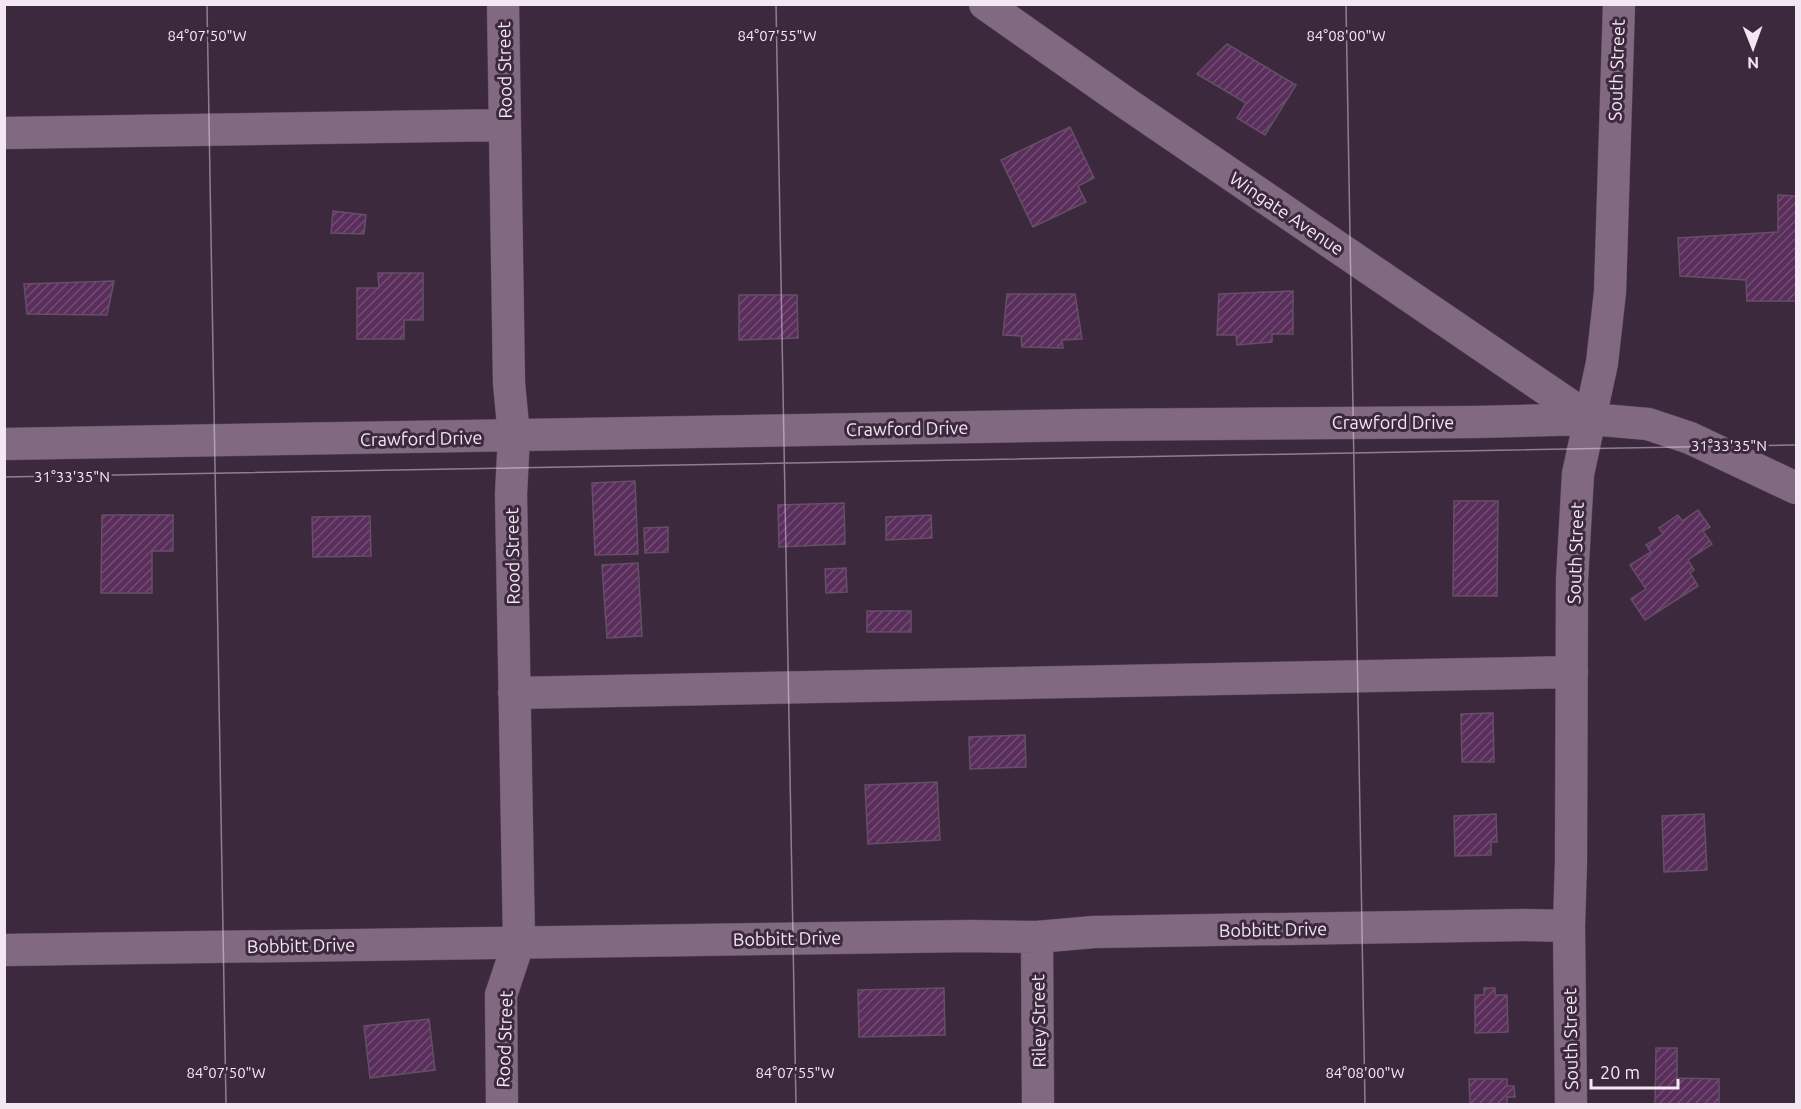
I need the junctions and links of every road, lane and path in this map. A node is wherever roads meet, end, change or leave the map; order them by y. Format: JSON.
{"nodes":[{"id":1,"x":503,"y":4,"type":"edge"},
{"id":2,"x":985,"y":4,"type":"edge"},
{"id":3,"x":1619,"y":4,"type":"edge"},
{"id":4,"x":505,"y":125,"type":"junction"},
{"id":5,"x":4,"y":133,"type":"edge"},
{"id":6,"x":1590,"y":419,"type":"junction"},
{"id":7,"x":514,"y":436,"type":"junction"},
{"id":8,"x":4,"y":444,"type":"edge"},
{"id":9,"x":1797,"y":488,"type":"edge"},
{"id":10,"x":1572,"y":672,"type":"junction"},
{"id":11,"x":514,"y":693,"type":"junction"},
{"id":12,"x":1569,"y":926,"type":"junction"},
{"id":13,"x":1037,"y":937,"type":"junction"},
{"id":14,"x":519,"y":941,"type":"junction"},
{"id":15,"x":4,"y":950,"type":"edge"},
{"id":16,"x":502,"y":1104,"type":"edge"},
{"id":17,"x":1038,"y":1104,"type":"edge"},
{"id":18,"x":1571,"y":1104,"type":"edge"}],
"edges":[{"from":1,"to":4,"type":"street","name":"Rood Street"},
{"from":2,"to":6,"type":"street","name":"Wingate Avenue"},
{"from":3,"to":6,"type":"street","name":"South Street"},
{"from":4,"to":5,"type":"street"},
{"from":4,"to":7,"type":"street","name":"Rood Street"},
{"from":6,"to":7,"type":"street","name":"Crawford Drive"},
{"from":6,"to":9,"type":"street","name":"Crawford Drive"},
{"from":6,"to":10,"type":"street","name":"South Street"},
{"from":7,"to":8,"type":"street","name":"Crawford Drive"},
{"from":7,"to":11,"type":"street","name":"Rood Street"},
{"from":10,"to":11,"type":"street"},
{"from":10,"to":12,"type":"street","name":"South Street"},
{"from":11,"to":14,"type":"street","name":"Rood Street"},
{"from":12,"to":13,"type":"street","name":"Bobbitt Drive"},
{"from":12,"to":18,"type":"street","name":"South Street"},
{"from":13,"to":14,"type":"street","name":"Bobbitt Drive"},
{"from":13,"to":17,"type":"street","name":"Riley Street"},
{"from":14,"to":15,"type":"street","name":"Bobbitt Drive"},
{"from":14,"to":16,"type":"street","name":"Rood Street"}]}
